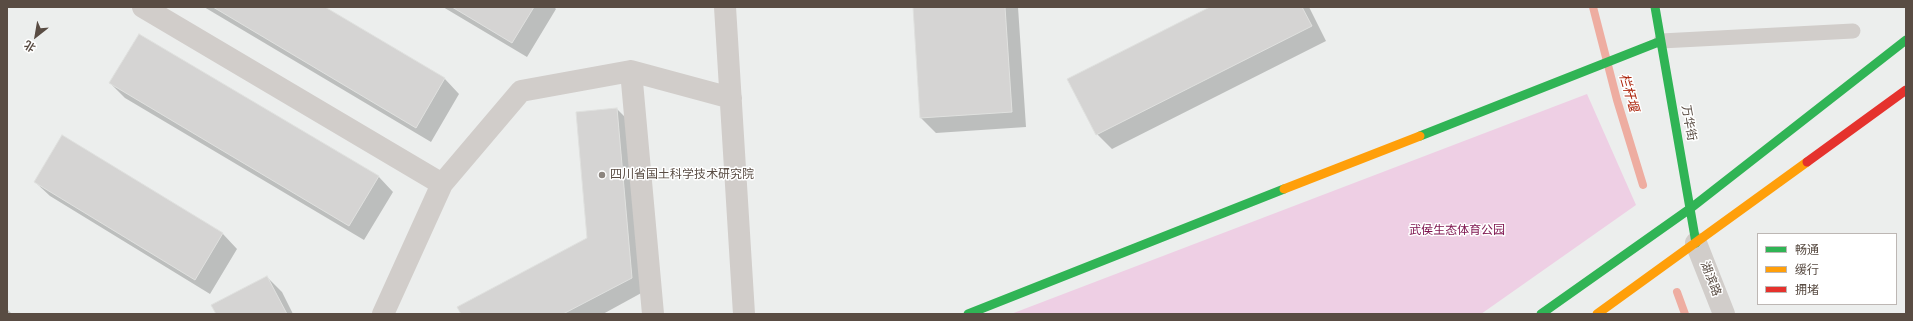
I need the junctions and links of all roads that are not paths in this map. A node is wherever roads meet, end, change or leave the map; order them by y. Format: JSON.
{"nodes":[{"id":1,"x":143,"y":7,"type":"edge"},
{"id":2,"x":725,"y":7,"type":"edge"},
{"id":3,"x":1655,"y":7,"type":"edge"},
{"id":4,"x":1853,"y":31,"type":"dead end"},
{"id":5,"x":1906,"y":40,"type":"edge"},
{"id":6,"x":1661,"y":41,"type":"junction"},
{"id":7,"x":631,"y":71,"type":"junction"},
{"id":8,"x":1906,"y":90,"type":"edge"},
{"id":9,"x":731,"y":98,"type":"junction"},
{"id":10,"x":442,"y":184,"type":"junction"},
{"id":11,"x":1691,"y":208,"type":"junction"},
{"id":12,"x":1696,"y":243,"type":"junction"},
{"id":13,"x":383,"y":314,"type":"edge"},
{"id":14,"x":653,"y":314,"type":"edge"},
{"id":15,"x":744,"y":314,"type":"edge"},
{"id":16,"x":968,"y":314,"type":"edge"},
{"id":17,"x":1541,"y":314,"type":"edge"},
{"id":18,"x":1598,"y":314,"type":"edge"},
{"id":19,"x":1724,"y":314,"type":"edge"}],
"edges":[{"from":1,"to":10,"type":"street"},
{"from":2,"to":9,"type":"street"},
{"from":3,"to":6,"type":"street","name":"万华街"},
{"from":4,"to":6,"type":"lane"},
{"from":5,"to":11,"type":"street"},
{"from":6,"to":11,"type":"street","name":"万华街"},
{"from":6,"to":16,"type":"street"},
{"from":7,"to":9,"type":"street"},
{"from":7,"to":10,"type":"street"},
{"from":7,"to":14,"type":"street"},
{"from":8,"to":12,"type":"street"},
{"from":9,"to":15,"type":"street"},
{"from":10,"to":13,"type":"street"},
{"from":11,"to":12,"type":"street","name":"万华街"},
{"from":11,"to":17,"type":"street"},
{"from":12,"to":18,"type":"street"},
{"from":12,"to":19,"type":"street","name":"湖滨路"}]}
